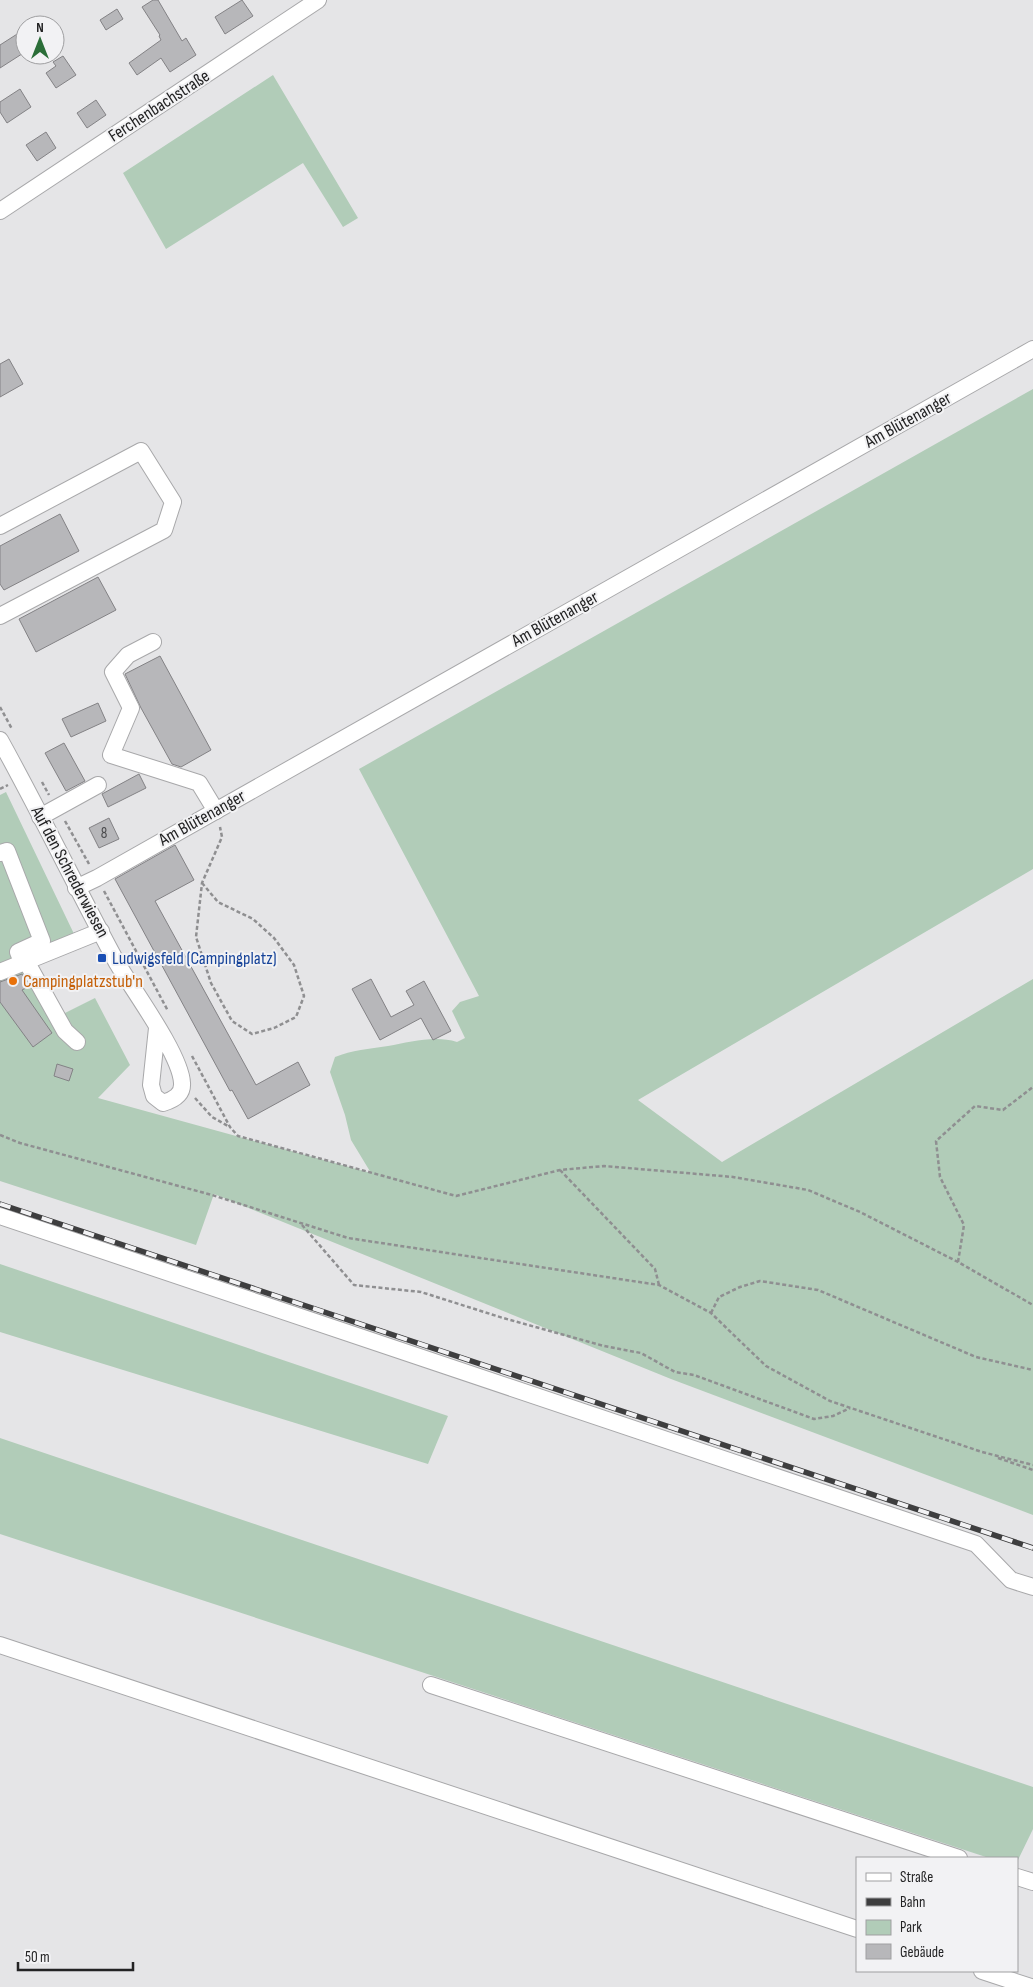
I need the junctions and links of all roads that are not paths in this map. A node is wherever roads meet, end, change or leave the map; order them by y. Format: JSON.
{"nodes":[{"id":1,"x":318,"y":0,"type":"edge"},
{"id":2,"x":0,"y":211,"type":"edge"},
{"id":3,"x":1033,"y":349,"type":"edge"},
{"id":4,"x":0,"y":526,"type":"edge"},
{"id":5,"x":0,"y":616,"type":"edge"},
{"id":6,"x":153,"y":642,"type":"dead end"},
{"id":7,"x":6,"y":736,"type":"edge"},
{"id":8,"x":98,"y":785,"type":"dead end"},
{"id":9,"x":216,"y":811,"type":"junction"},
{"id":10,"x":40,"y":817,"type":"junction"},
{"id":11,"x":0,"y":854,"type":"edge"},
{"id":12,"x":76,"y":888,"type":"junction"},
{"id":13,"x":100,"y":931,"type":"junction"},
{"id":14,"x":24,"y":961,"type":"junction"},
{"id":15,"x":0,"y":972,"type":"edge"},
{"id":16,"x":157,"y":1028,"type":"junction"},
{"id":17,"x":77,"y":1042,"type":"dead end"},
{"id":18,"x":0,"y":1216,"type":"edge"},
{"id":19,"x":1033,"y":1587,"type":"edge"},
{"id":20,"x":0,"y":1644,"type":"edge"},
{"id":21,"x":431,"y":1685,"type":"dead end"},
{"id":22,"x":956,"y":1857,"type":"edge"},
{"id":23,"x":1018,"y":1877,"type":"edge"},
{"id":24,"x":1033,"y":1882,"type":"edge"},
{"id":25,"x":856,"y":1929,"type":"edge"},
{"id":26,"x":985,"y":1972,"type":"edge"},
{"id":27,"x":1031,"y":1987,"type":"edge"}],
"edges":[{"from":1,"to":2,"type":"street","name":"Ferchenbachstraße"},
{"from":3,"to":9,"type":"street","name":"Am Blütenanger"},
{"from":4,"to":5,"type":"street"},
{"from":6,"to":9,"type":"street"},
{"from":7,"to":10,"type":"street","name":"Auf den Schrederwiesen"},
{"from":8,"to":10,"type":"street"},
{"from":9,"to":12,"type":"street","name":"Am Blütenanger"},
{"from":10,"to":12,"type":"street","name":"Auf den Schrederwiesen"},
{"from":11,"to":14,"type":"street"},
{"from":12,"to":13,"type":"street","name":"Auf den Schrederwiesen"},
{"from":13,"to":14,"type":"street"},
{"from":13,"to":16,"type":"street","name":"Auf den Schrederwiesen"},
{"from":14,"to":15,"type":"street"},
{"from":14,"to":17,"type":"street"},
{"from":16,"to":16,"type":"street","name":"Auf den Schrederwiesen"},
{"from":18,"to":19,"type":"street"},
{"from":20,"to":25,"type":"street"},
{"from":21,"to":22,"type":"street"},
{"from":23,"to":24,"type":"street"},
{"from":26,"to":27,"type":"street"}]}
